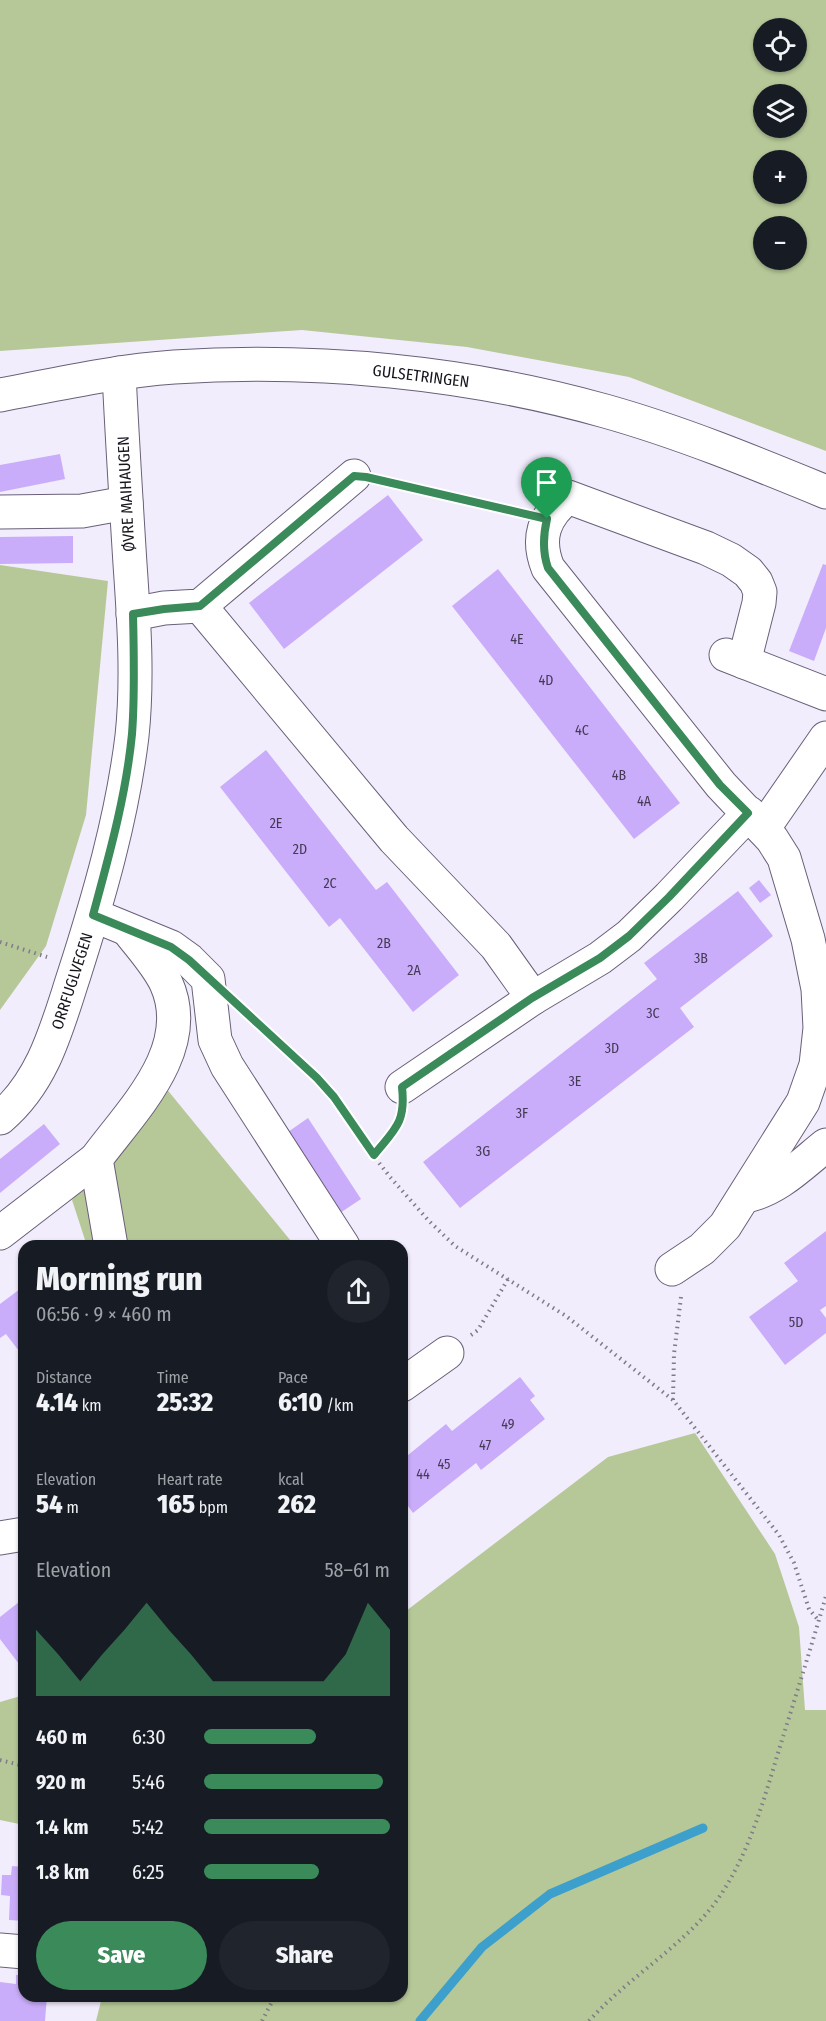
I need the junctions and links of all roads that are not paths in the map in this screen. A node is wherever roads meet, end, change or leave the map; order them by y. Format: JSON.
{"nodes":[{"id":1,"x":119,"y":373,"type":"junction"},
{"id":2,"x":0,"y":395,"type":"edge"},
{"id":3,"x":354,"y":476,"type":"road end"},
{"id":4,"x":826,"y":492,"type":"edge"},
{"id":5,"x":126,"y":503,"type":"junction"},
{"id":6,"x":0,"y":512,"type":"edge"},
{"id":7,"x":200,"y":606,"type":"junction"},
{"id":8,"x":133,"y":614,"type":"junction"},
{"id":9,"x":826,"y":693,"type":"edge"},
{"id":10,"x":826,"y":738,"type":"edge"},
{"id":11,"x":756,"y":821,"type":"junction"},
{"id":12,"x":93,"y":915,"type":"junction"},
{"id":13,"x":128,"y":930,"type":"junction"},
{"id":14,"x":532,"y":998,"type":"junction"},
{"id":15,"x":402,"y":1087,"type":"road end"},
{"id":16,"x":0,"y":1118,"type":"edge"},
{"id":17,"x":826,"y":1145,"type":"edge"},
{"id":18,"x":96,"y":1159,"type":"junction"},
{"id":19,"x":745,"y":1196,"type":"junction"},
{"id":20,"x":0,"y":1233,"type":"edge"},
{"id":21,"x":110,"y":1240,"type":"edge"},
{"id":22,"x":339,"y":1240,"type":"edge"},
{"id":23,"x":672,"y":1269,"type":"road end"},
{"id":24,"x":447,"y":1353,"type":"road end"},
{"id":25,"x":408,"y":1381,"type":"edge"},
{"id":26,"x":18,"y":1535,"type":"edge"},
{"id":27,"x":0,"y":1538,"type":"edge"},
{"id":28,"x":0,"y":1950,"type":"edge"},
{"id":29,"x":18,"y":1952,"type":"edge"}],
"edges":[{"from":1,"to":2,"type":"street","name":"GULSETRINGEN"},
{"from":1,"to":4,"type":"street","name":"GULSETRINGEN"},
{"from":1,"to":5,"type":"street","name":"ØVRE MAIHAUGEN"},
{"from":3,"to":7,"type":"street"},
{"from":5,"to":6,"type":"street"},
{"from":5,"to":8,"type":"street","name":"ØVRE MAIHAUGEN"},
{"from":7,"to":8,"type":"street"},
{"from":7,"to":14,"type":"street"},
{"from":8,"to":12,"type":"street","name":"ORRFUGLVEGEN"},
{"from":9,"to":11,"type":"street"},
{"from":10,"to":11,"type":"street"},
{"from":11,"to":14,"type":"street"},
{"from":11,"to":19,"type":"street"},
{"from":12,"to":13,"type":"street"},
{"from":12,"to":16,"type":"street","name":"ORRFUGLVEGEN"},
{"from":13,"to":18,"type":"street"},
{"from":13,"to":22,"type":"street"},
{"from":14,"to":15,"type":"street"},
{"from":17,"to":19,"type":"street"},
{"from":18,"to":20,"type":"street"},
{"from":18,"to":21,"type":"street"},
{"from":19,"to":23,"type":"street"},
{"from":24,"to":25,"type":"street"},
{"from":26,"to":27,"type":"street"},
{"from":28,"to":29,"type":"street"}]}
